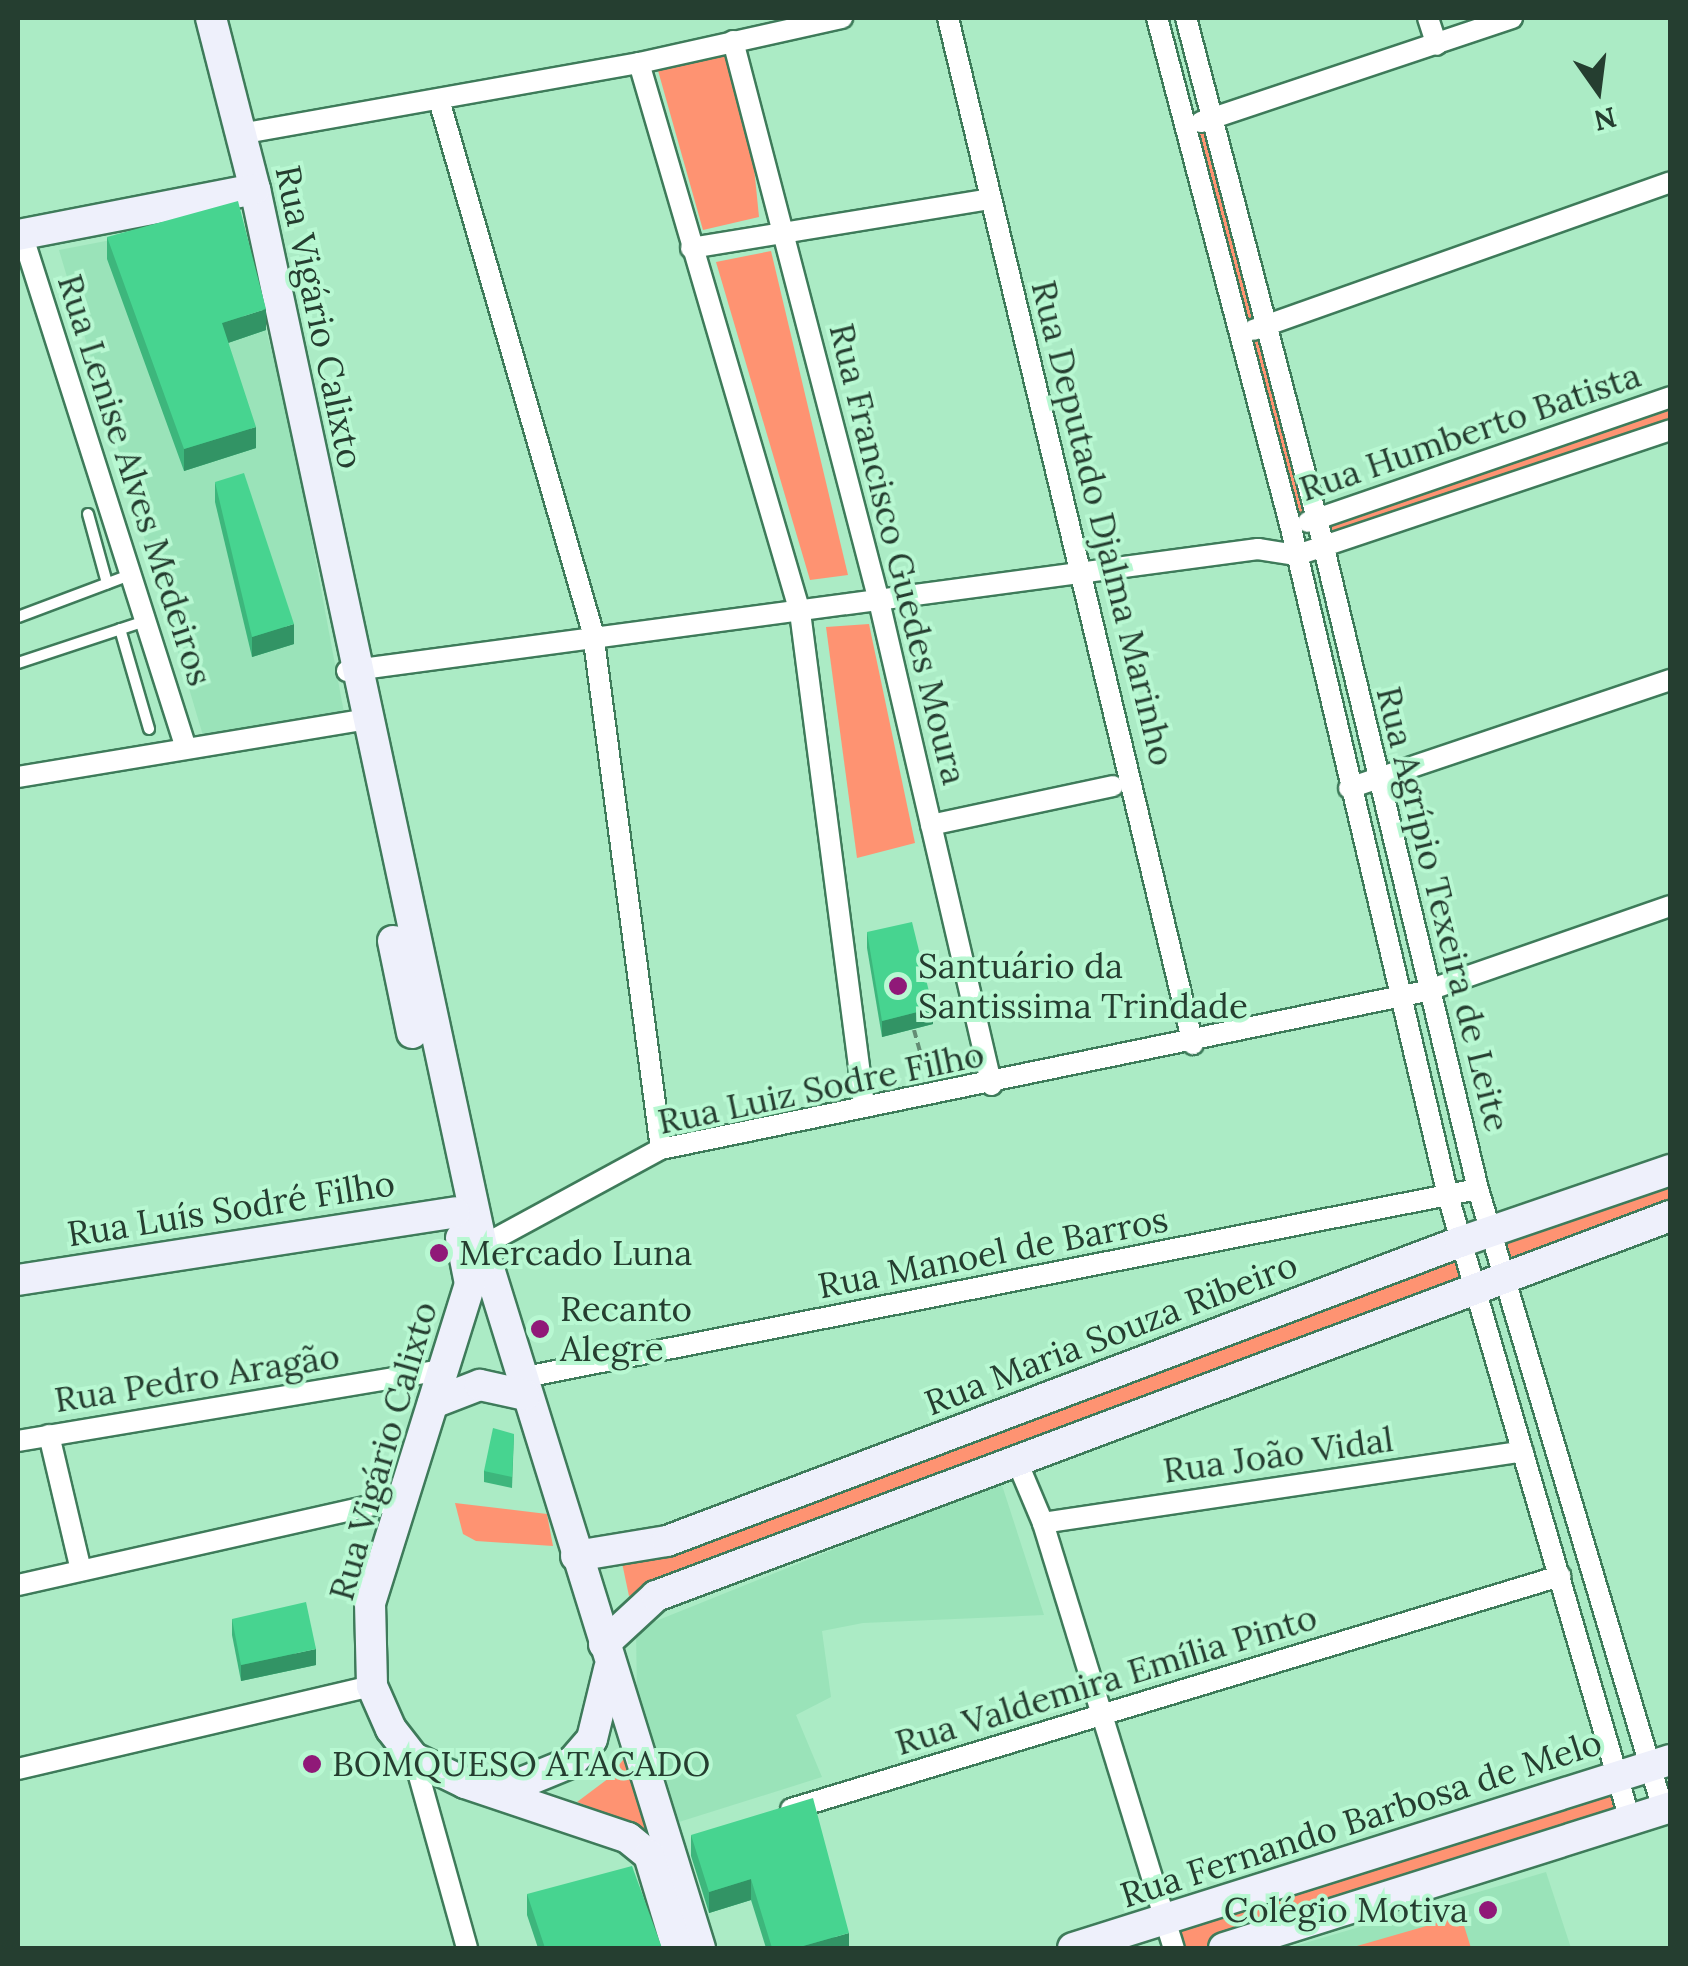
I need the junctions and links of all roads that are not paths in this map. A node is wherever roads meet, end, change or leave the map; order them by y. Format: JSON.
{"nodes":[{"id":1,"x":211,"y":18,"type":"edge"},
{"id":2,"x":842,"y":18,"type":"edge"},
{"id":3,"x":948,"y":18,"type":"edge"},
{"id":4,"x":1156,"y":18,"type":"edge"},
{"id":5,"x":1186,"y":18,"type":"edge"},
{"id":6,"x":1428,"y":18,"type":"edge"},
{"id":7,"x":1512,"y":18,"type":"edge"},
{"id":8,"x":733,"y":41,"type":"junction"},
{"id":9,"x":1437,"y":45,"type":"junction"},
{"id":10,"x":639,"y":63,"type":"junction"},
{"id":11,"x":439,"y":100,"type":"junction"},
{"id":12,"x":1210,"y":120,"type":"junction"},
{"id":13,"x":1182,"y":126,"type":"junction"},
{"id":14,"x":240,"y":134,"type":"junction"},
{"id":15,"x":1670,"y":182,"type":"edge"},
{"id":16,"x":255,"y":189,"type":"junction"},
{"id":17,"x":991,"y":199,"type":"junction"},
{"id":18,"x":784,"y":233,"type":"junction"},
{"id":19,"x":20,"y":234,"type":"edge"},
{"id":20,"x":691,"y":248,"type":"junction"},
{"id":21,"x":1265,"y":326,"type":"junction"},
{"id":22,"x":1240,"y":335,"type":"junction"},
{"id":23,"x":1670,"y":397,"type":"edge"},
{"id":24,"x":1670,"y":430,"type":"edge"},
{"id":25,"x":88,"y":514,"type":"dead end"},
{"id":26,"x":1317,"y":520,"type":"junction"},
{"id":27,"x":1291,"y":528,"type":"junction"},
{"id":28,"x":1258,"y":549,"type":"junction"},
{"id":29,"x":1323,"y":549,"type":"junction"},
{"id":30,"x":1297,"y":555,"type":"junction"},
{"id":31,"x":1082,"y":573,"type":"junction"},
{"id":32,"x":131,"y":574,"type":"junction"},
{"id":33,"x":108,"y":583,"type":"junction"},
{"id":34,"x":879,"y":601,"type":"junction"},
{"id":35,"x":800,"y":612,"type":"junction"},
{"id":36,"x":18,"y":616,"type":"edge"},
{"id":37,"x":146,"y":621,"type":"junction"},
{"id":38,"x":120,"y":629,"type":"junction"},
{"id":39,"x":593,"y":634,"type":"junction"},
{"id":40,"x":18,"y":663,"type":"edge"},
{"id":41,"x":352,"y":670,"type":"junction"},
{"id":42,"x":1670,"y":680,"type":"edge"},
{"id":43,"x":360,"y":720,"type":"junction"},
{"id":44,"x":150,"y":729,"type":"dead end"},
{"id":45,"x":185,"y":745,"type":"junction"},
{"id":46,"x":18,"y":777,"type":"edge"},
{"id":47,"x":1378,"y":780,"type":"junction"},
{"id":48,"x":1113,"y":786,"type":"dead end"},
{"id":49,"x":1349,"y":788,"type":"junction"},
{"id":50,"x":931,"y":825,"type":"junction"},
{"id":51,"x":1670,"y":906,"type":"edge"},
{"id":52,"x":1426,"y":991,"type":"junction"},
{"id":53,"x":1397,"y":997,"type":"junction"},
{"id":54,"x":1193,"y":1044,"type":"junction"},
{"id":55,"x":992,"y":1085,"type":"junction"},
{"id":56,"x":864,"y":1107,"type":"junction"},
{"id":57,"x":661,"y":1149,"type":"junction"},
{"id":58,"x":1670,"y":1170,"type":"edge"},
{"id":59,"x":1478,"y":1189,"type":"junction"},
{"id":60,"x":1448,"y":1196,"type":"junction"},
{"id":61,"x":455,"y":1212,"type":"junction"},
{"id":62,"x":1670,"y":1216,"type":"edge"},
{"id":63,"x":1491,"y":1232,"type":"junction"},
{"id":64,"x":1460,"y":1242,"type":"junction"},
{"id":65,"x":482,"y":1246,"type":"junction"},
{"id":66,"x":18,"y":1280,"type":"edge"},
{"id":67,"x":1488,"y":1280,"type":"junction"},
{"id":68,"x":446,"y":1369,"type":"junction"},
{"id":69,"x":523,"y":1387,"type":"junction"},
{"id":70,"x":433,"y":1403,"type":"junction"},
{"id":71,"x":49,"y":1436,"type":"junction"},
{"id":72,"x":18,"y":1441,"type":"edge"},
{"id":73,"x":1524,"y":1451,"type":"junction"},
{"id":74,"x":1016,"y":1459,"type":"junction"},
{"id":75,"x":401,"y":1498,"type":"junction"},
{"id":76,"x":1042,"y":1522,"type":"junction"},
{"id":77,"x":576,"y":1556,"type":"junction"},
{"id":78,"x":81,"y":1570,"type":"junction"},
{"id":79,"x":1560,"y":1576,"type":"junction"},
{"id":80,"x":18,"y":1585,"type":"edge"},
{"id":81,"x":607,"y":1654,"type":"junction"},
{"id":82,"x":372,"y":1686,"type":"junction"},
{"id":83,"x":1100,"y":1715,"type":"junction"},
{"id":84,"x":414,"y":1758,"type":"junction"},
{"id":85,"x":1661,"y":1763,"type":"edge"},
{"id":86,"x":18,"y":1769,"type":"edge"},
{"id":87,"x":1618,"y":1778,"type":"junction"},
{"id":88,"x":499,"y":1792,"type":"junction"},
{"id":89,"x":1667,"y":1808,"type":"edge"},
{"id":90,"x":762,"y":1818,"type":"edge"},
{"id":91,"x":1630,"y":1820,"type":"junction"},
{"id":92,"x":1169,"y":1935,"type":"edge"},
{"id":93,"x":467,"y":1948,"type":"edge"},
{"id":94,"x":677,"y":1948,"type":"edge"},
{"id":95,"x":700,"y":1948,"type":"edge"},
{"id":96,"x":1073,"y":1948,"type":"edge"},
{"id":97,"x":1224,"y":1948,"type":"edge"}],
"edges":[{"from":1,"to":14,"type":"street","name":"Rua Vigário Calixto"},
{"from":2,"to":8,"type":"street"},
{"from":3,"to":17,"type":"street","name":"Rua Deputado Djalma Marinho"},
{"from":4,"to":13,"type":"street","name":"Rua Agrípio Texeira de Leite"},
{"from":5,"to":12,"type":"street","name":"Rua Agrípio Texeira de Leite"},
{"from":6,"to":9,"type":"street"},
{"from":7,"to":9,"type":"street"},
{"from":8,"to":10,"type":"street"},
{"from":8,"to":18,"type":"street","name":"Rua Francisco Guedes Moura"},
{"from":9,"to":12,"type":"street"},
{"from":10,"to":11,"type":"street"},
{"from":10,"to":20,"type":"street"},
{"from":11,"to":14,"type":"street"},
{"from":11,"to":39,"type":"street"},
{"from":12,"to":13,"type":"street"},
{"from":12,"to":21,"type":"street","name":"Rua Agrípio Texeira de Leite"},
{"from":13,"to":22,"type":"street","name":"Rua Agrípio Texeira de Leite"},
{"from":14,"to":16,"type":"street","name":"Rua Vigário Calixto"},
{"from":15,"to":21,"type":"street"},
{"from":16,"to":19,"type":"street"},
{"from":16,"to":41,"type":"street","name":"Rua Vigário Calixto"},
{"from":17,"to":18,"type":"street"},
{"from":17,"to":31,"type":"street","name":"Rua Deputado Djalma Marinho"},
{"from":18,"to":20,"type":"street"},
{"from":18,"to":34,"type":"street","name":"Rua Francisco Guedes Moura"},
{"from":19,"to":32,"type":"street","name":"Rua Lenise Alves Medeiros"},
{"from":20,"to":35,"type":"street"},
{"from":21,"to":22,"type":"street"},
{"from":21,"to":26,"type":"street","name":"Rua Agrípio Texeira de Leite"},
{"from":22,"to":27,"type":"street","name":"Rua Agrípio Texeira de Leite"},
{"from":23,"to":26,"type":"street","name":"Rua Humberto Batista"},
{"from":24,"to":29,"type":"street","name":"Rua Humberto Batista"},
{"from":25,"to":33,"type":"lane"},
{"from":26,"to":27,"type":"street","name":"Rua Humberto Batista"},
{"from":26,"to":29,"type":"street","name":"Rua Agrípio Texeira de Leite"},
{"from":27,"to":28,"type":"street","name":"Rua Humberto Batista"},
{"from":27,"to":30,"type":"street","name":"Rua Agrípio Texeira de Leite"},
{"from":28,"to":30,"type":"street"},
{"from":28,"to":31,"type":"street"},
{"from":29,"to":30,"type":"street","name":"Rua Humberto Batista"},
{"from":29,"to":47,"type":"street","name":"Rua Agrípio Texeira de Leite"},
{"from":30,"to":49,"type":"street","name":"Rua Agrípio Texeira de Leite"},
{"from":31,"to":34,"type":"street"},
{"from":31,"to":54,"type":"street","name":"Rua Deputado Djalma Marinho"},
{"from":32,"to":33,"type":"lane"},
{"from":32,"to":37,"type":"street","name":"Rua Lenise Alves Medeiros"},
{"from":33,"to":36,"type":"lane"},
{"from":34,"to":35,"type":"street"},
{"from":34,"to":50,"type":"street","name":"Rua Francisco Guedes Moura"},
{"from":35,"to":39,"type":"street"},
{"from":35,"to":56,"type":"street"},
{"from":37,"to":38,"type":"lane"},
{"from":37,"to":45,"type":"street","name":"Rua Lenise Alves Medeiros"},
{"from":38,"to":40,"type":"lane"},
{"from":38,"to":44,"type":"lane"},
{"from":39,"to":41,"type":"street"},
{"from":39,"to":57,"type":"street"},
{"from":41,"to":43,"type":"street","name":"Rua Vigário Calixto"},
{"from":42,"to":47,"type":"street"},
{"from":43,"to":45,"type":"street"},
{"from":43,"to":61,"type":"street","name":"Rua Vigário Calixto"},
{"from":43,"to":65,"type":"street","name":"Rua Vigário Calixto"},
{"from":45,"to":46,"type":"street"},
{"from":47,"to":49,"type":"street"},
{"from":47,"to":52,"type":"street","name":"Rua Agrípio Texeira de Leite"},
{"from":48,"to":50,"type":"street"},
{"from":49,"to":53,"type":"street","name":"Rua Agrípio Texeira de Leite"},
{"from":50,"to":55,"type":"street","name":"Rua Francisco Guedes Moura"},
{"from":51,"to":52,"type":"street","name":"Rua Luiz Sodre Filho"},
{"from":52,"to":53,"type":"street","name":"Rua Luiz Sodre Filho"},
{"from":52,"to":59,"type":"street","name":"Rua Agrípio Texeira de Leite"},
{"from":53,"to":54,"type":"street","name":"Rua Luiz Sodre Filho"},
{"from":53,"to":60,"type":"street","name":"Rua Agrípio Texeira de Leite"},
{"from":54,"to":55,"type":"street","name":"Rua Luiz Sodre Filho"},
{"from":55,"to":56,"type":"street","name":"Rua Luiz Sodre Filho"},
{"from":56,"to":57,"type":"street","name":"Rua Luiz Sodre Filho"},
{"from":57,"to":65,"type":"street","name":"Rua Luiz Sodre Filho"},
{"from":58,"to":63,"type":"street","name":"Rua Maria Souza Ribeiro"},
{"from":59,"to":60,"type":"street","name":"Rua Manoel de Barros"},
{"from":59,"to":63,"type":"street","name":"Rua Agrípio Texeira de Leite"},
{"from":60,"to":64,"type":"street","name":"Rua Agrípio Texeira de Leite"},
{"from":60,"to":69,"type":"street","name":"Rua Manoel de Barros"},
{"from":61,"to":66,"type":"street","name":"Rua Luís Sodré Filho"},
{"from":61,"to":68,"type":"street","name":"Rua Vigário Calixto"},
{"from":62,"to":67,"type":"street"},
{"from":63,"to":64,"type":"street","name":"Rua Maria Souza Ribeiro"},
{"from":63,"to":67,"type":"street","name":"Rua Agrípio Texeira de Leite"},
{"from":64,"to":67,"type":"street","name":"Rua Agrípio Texeira de Leite"},
{"from":64,"to":77,"type":"street","name":"Rua Maria Souza Ribeiro"},
{"from":65,"to":69,"type":"street","name":"Rua Vigário Calixto"},
{"from":67,"to":73,"type":"street","name":"Rua Agrípio Texeira de Leite"},
{"from":67,"to":74,"type":"street"},
{"from":67,"to":85,"type":"street","name":"Rua Agrípio Texeira de Leite"},
{"from":68,"to":70,"type":"street","name":"Rua Vigário Calixto"},
{"from":68,"to":71,"type":"street","name":"Rua Pedro Aragão"},
{"from":69,"to":70,"type":"street"},
{"from":69,"to":77,"type":"street","name":"Rua Vigário Calixto"},
{"from":70,"to":75,"type":"street","name":"Rua Vigário Calixto"},
{"from":71,"to":72,"type":"street","name":"Rua Pedro Aragão"},
{"from":71,"to":78,"type":"street"},
{"from":73,"to":76,"type":"street","name":"Rua João Vidal"},
{"from":73,"to":79,"type":"street","name":"Rua Agrípio Texeira de Leite"},
{"from":74,"to":76,"type":"street"},
{"from":74,"to":81,"type":"street"},
{"from":75,"to":78,"type":"street"},
{"from":75,"to":82,"type":"street","name":"Rua Vigário Calixto"},
{"from":76,"to":83,"type":"street"},
{"from":77,"to":81,"type":"street","name":"Rua Vigário Calixto"},
{"from":78,"to":80,"type":"street"},
{"from":79,"to":83,"type":"street","name":"Rua Valdemira Emília Pinto"},
{"from":79,"to":87,"type":"street","name":"Rua Agrípio Texeira de Leite"},
{"from":81,"to":88,"type":"street"},
{"from":81,"to":95,"type":"street","name":"Rua Vigário Calixto"},
{"from":82,"to":84,"type":"street","name":"Rua Vigário Calixto"},
{"from":82,"to":86,"type":"street"},
{"from":83,"to":90,"type":"street","name":"Rua Valdemira Emília Pinto"},
{"from":83,"to":92,"type":"street"},
{"from":84,"to":88,"type":"street"},
{"from":84,"to":93,"type":"street"},
{"from":85,"to":87,"type":"street","name":"Rua Fernando Barbosa de Melo"},
{"from":85,"to":89,"type":"street","name":"Rua Agrípio Texeira de Leite"},
{"from":87,"to":91,"type":"street","name":"Rua Agrípio Texeira de Leite"},
{"from":87,"to":92,"type":"street","name":"Rua Fernando Barbosa de Melo"},
{"from":88,"to":94,"type":"street"},
{"from":89,"to":91,"type":"street"},
{"from":91,"to":97,"type":"street"},
{"from":92,"to":96,"type":"street","name":"Rua Fernando Barbosa de Melo"}]}
